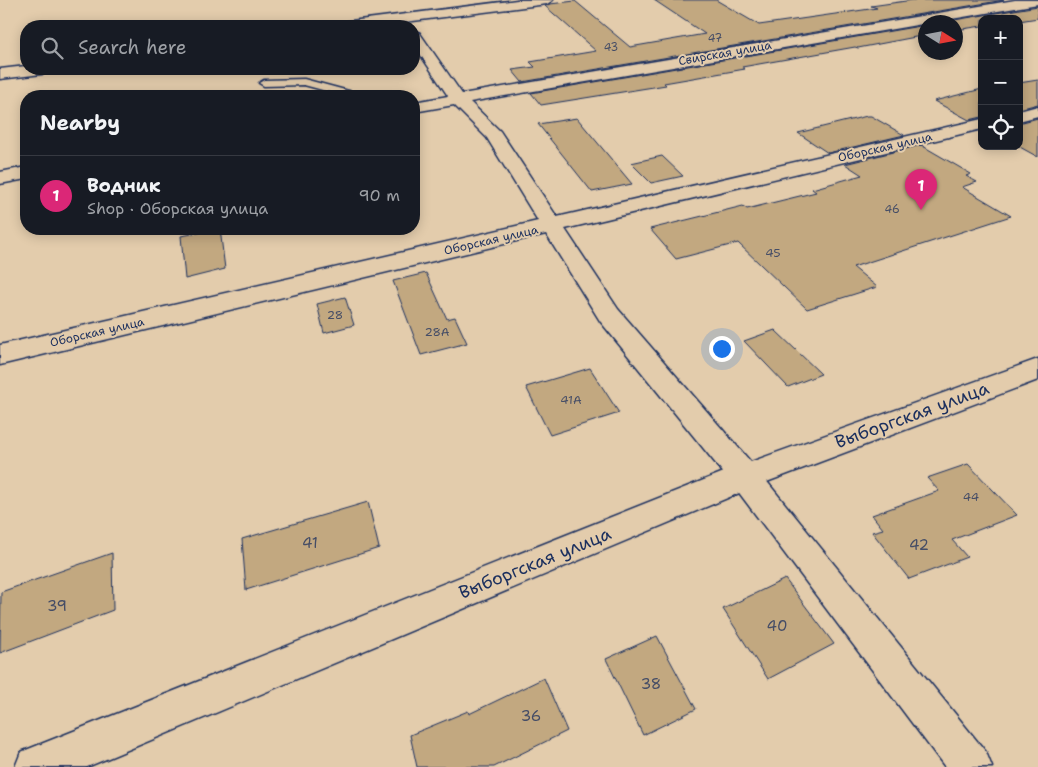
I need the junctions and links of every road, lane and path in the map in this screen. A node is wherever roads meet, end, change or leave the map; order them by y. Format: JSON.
{"nodes":[{"id":1,"x":547,"y":0,"type":"edge"},
{"id":2,"x":1037,"y":0,"type":"edge"},
{"id":3,"x":388,"y":8,"type":"dead end"},
{"id":4,"x":399,"y":20,"type":"edge"},
{"id":5,"x":420,"y":24,"type":"edge"},
{"id":6,"x":420,"y":47,"type":"edge"},
{"id":7,"x":20,"y":72,"type":"edge"},
{"id":8,"x":0,"y":74,"type":"edge"},
{"id":9,"x":264,"y":84,"type":"dead end"},
{"id":10,"x":334,"y":90,"type":"edge"},
{"id":11,"x":460,"y":101,"type":"junction"},
{"id":12,"x":420,"y":106,"type":"edge"},
{"id":13,"x":1038,"y":111,"type":"edge"},
{"id":14,"x":1023,"y":115,"type":"edge"},
{"id":15,"x":978,"y":125,"type":"edge"},
{"id":16,"x":20,"y":174,"type":"edge"},
{"id":17,"x":0,"y":178,"type":"edge"},
{"id":18,"x":552,"y":226,"type":"junction"},
{"id":19,"x":0,"y":355,"type":"edge"},
{"id":20,"x":1038,"y":369,"type":"edge"},
{"id":21,"x":745,"y":477,"type":"junction"},
{"id":22,"x":36,"y":767,"type":"edge"},
{"id":23,"x":971,"y":767,"type":"edge"}],
"edges":[{"from":1,"to":5,"type":"street"},
{"from":2,"to":11,"type":"street","name":"Свирская улица"},
{"from":3,"to":4,"type":"street"},
{"from":6,"to":11,"type":"street"},
{"from":7,"to":8,"type":"street"},
{"from":9,"to":10,"type":"lane"},
{"from":11,"to":12,"type":"street","name":"Свирская улица"},
{"from":11,"to":18,"type":"street"},
{"from":13,"to":14,"type":"street"},
{"from":15,"to":18,"type":"street","name":"Оборская улица"},
{"from":16,"to":17,"type":"street"},
{"from":18,"to":19,"type":"street","name":"Оборская улица"},
{"from":18,"to":21,"type":"street"},
{"from":20,"to":21,"type":"street","name":"Выборгская улица"},
{"from":21,"to":22,"type":"street","name":"Выборгская улица"},
{"from":21,"to":23,"type":"street"}]}
